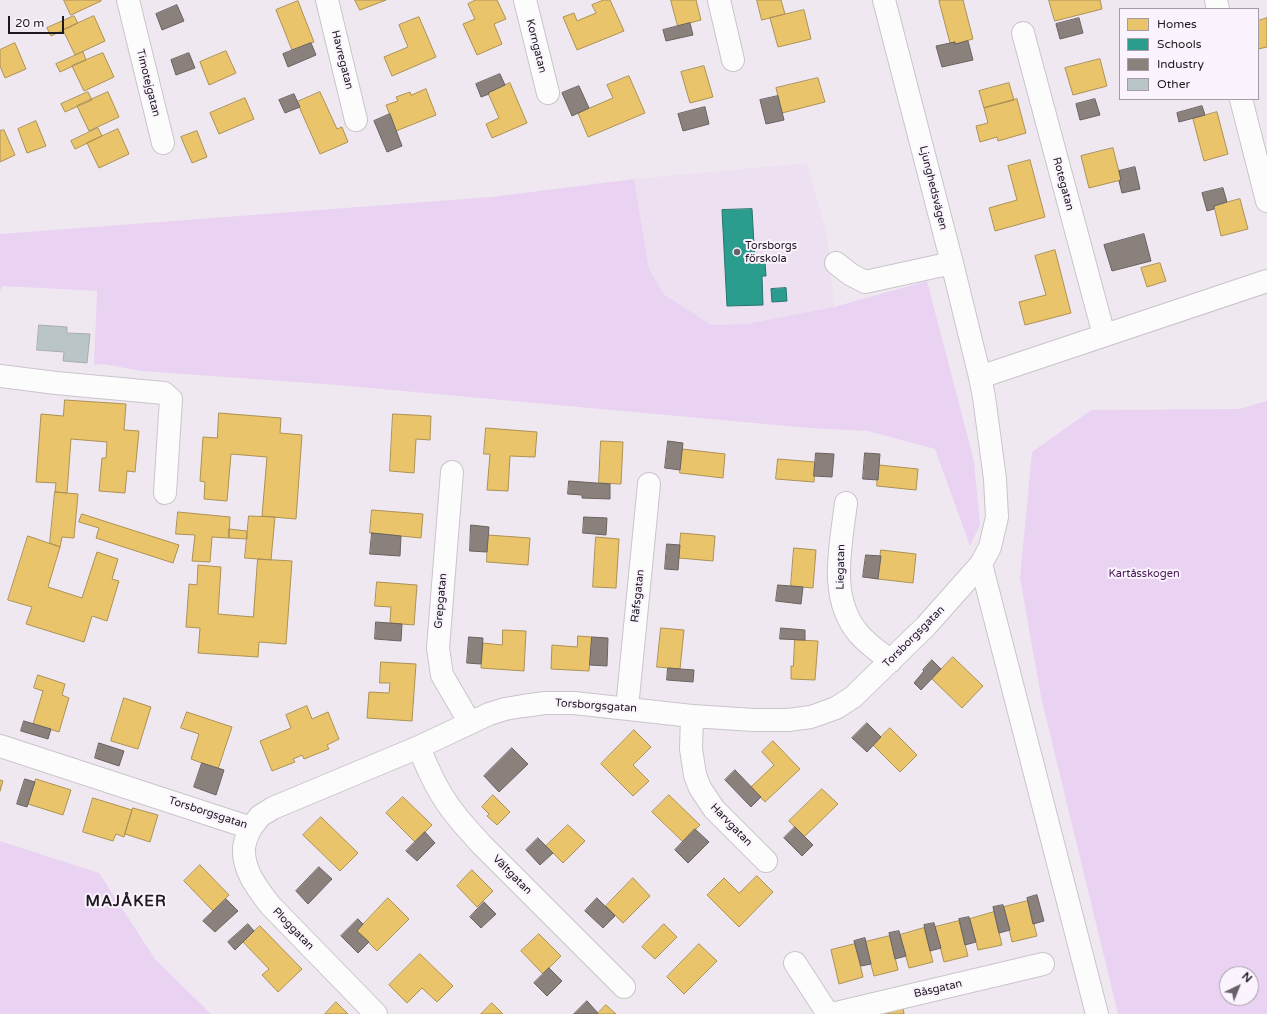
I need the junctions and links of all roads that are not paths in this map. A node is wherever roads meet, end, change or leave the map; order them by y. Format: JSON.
{"nodes":[{"id":1,"x":128,"y":0,"type":"edge"},
{"id":2,"x":327,"y":0,"type":"edge"},
{"id":3,"x":525,"y":0,"type":"edge"},
{"id":4,"x":719,"y":0,"type":"edge"},
{"id":5,"x":884,"y":0,"type":"edge"},
{"id":6,"x":1023,"y":33,"type":"dead end"},
{"id":7,"x":733,"y":60,"type":"dead end"},
{"id":8,"x":548,"y":93,"type":"dead end"},
{"id":9,"x":1241,"y":100,"type":"edge"},
{"id":10,"x":356,"y":120,"type":"dead end"},
{"id":11,"x":163,"y":143,"type":"dead end"},
{"id":12,"x":1267,"y":201,"type":"edge"},
{"id":13,"x":836,"y":263,"type":"dead end"},
{"id":14,"x":952,"y":263,"type":"junction"},
{"id":15,"x":1267,"y":281,"type":"edge"},
{"id":16,"x":1104,"y":335,"type":"junction"},
{"id":17,"x":0,"y":376,"type":"edge"},
{"id":18,"x":980,"y":377,"type":"junction"},
{"id":19,"x":452,"y":472,"type":"dead end"},
{"id":20,"x":649,"y":484,"type":"dead end"},
{"id":21,"x":165,"y":493,"type":"dead end"},
{"id":22,"x":846,"y":503,"type":"dead end"},
{"id":23,"x":981,"y":564,"type":"junction"},
{"id":24,"x":891,"y":661,"type":"junction"},
{"id":25,"x":627,"y":708,"type":"junction"},
{"id":26,"x":692,"y":716,"type":"junction"},
{"id":27,"x":470,"y":723,"type":"junction"},
{"id":28,"x":0,"y":746,"type":"edge"},
{"id":29,"x":419,"y":747,"type":"junction"},
{"id":30,"x":251,"y":828,"type":"junction"},
{"id":31,"x":766,"y":861,"type":"dead end"},
{"id":32,"x":795,"y":962,"type":"dead end"},
{"id":33,"x":1043,"y":964,"type":"dead end"},
{"id":34,"x":624,"y":987,"type":"dead end"},
{"id":35,"x":376,"y":1014,"type":"edge"},
{"id":36,"x":828,"y":1014,"type":"edge"},
{"id":37,"x":832,"y":1014,"type":"edge"},
{"id":38,"x":1097,"y":1014,"type":"edge"}],
"edges":[{"from":1,"to":11,"type":"street","name":"Timotejgatan"},
{"from":2,"to":10,"type":"street","name":"Havregatan"},
{"from":3,"to":8,"type":"street","name":"Korngatan"},
{"from":4,"to":7,"type":"street"},
{"from":5,"to":14,"type":"street","name":"Ljunghedsvägen"},
{"from":6,"to":16,"type":"street","name":"Rotegatan"},
{"from":9,"to":12,"type":"street"},
{"from":13,"to":14,"type":"street"},
{"from":14,"to":18,"type":"street","name":"Ljunghedsvägen"},
{"from":15,"to":16,"type":"street"},
{"from":16,"to":18,"type":"street"},
{"from":17,"to":21,"type":"street"},
{"from":18,"to":23,"type":"street","name":"Torsborgsgatan"},
{"from":19,"to":27,"type":"street","name":"Grepgatan"},
{"from":20,"to":25,"type":"street","name":"Räfsgatan"},
{"from":22,"to":24,"type":"street","name":"Liegatan"},
{"from":23,"to":24,"type":"street","name":"Torsborgsgatan"},
{"from":23,"to":38,"type":"street"},
{"from":24,"to":26,"type":"street","name":"Torsborgsgatan"},
{"from":25,"to":26,"type":"street","name":"Torsborgsgatan"},
{"from":25,"to":27,"type":"street","name":"Torsborgsgatan"},
{"from":26,"to":31,"type":"street","name":"Harvgatan"},
{"from":27,"to":29,"type":"street","name":"Torsborgsgatan"},
{"from":28,"to":30,"type":"street","name":"Torsborgsgatan"},
{"from":29,"to":30,"type":"street","name":"Torsborgsgatan"},
{"from":29,"to":34,"type":"street","name":"Vältgatan"},
{"from":30,"to":35,"type":"street","name":"Ploggatan"},
{"from":32,"to":36,"type":"street"},
{"from":33,"to":37,"type":"street","name":"Båsgatan"}]}
